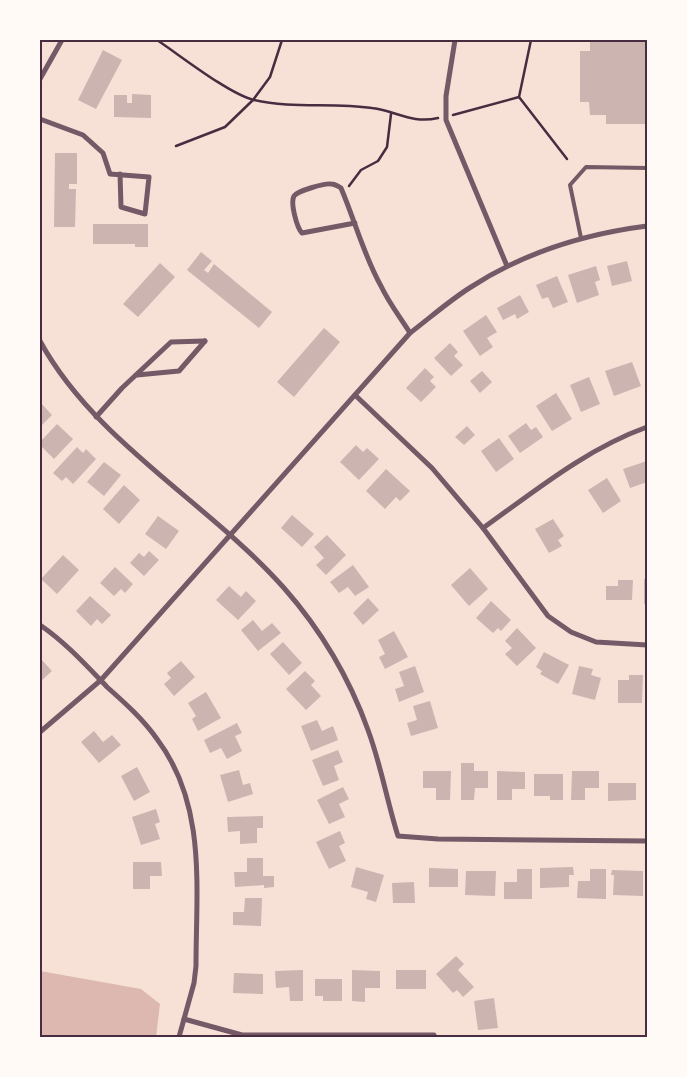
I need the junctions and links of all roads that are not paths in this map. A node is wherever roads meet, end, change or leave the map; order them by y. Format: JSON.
{"nodes":[{"id":1,"x":62,"y":40,"type":"edge"},
{"id":2,"x":455,"y":40,"type":"edge"},
{"id":3,"x":40,"y":79,"type":"edge"},
{"id":4,"x":40,"y":119,"type":"edge"},
{"id":5,"x":647,"y":168,"type":"edge"},
{"id":6,"x":120,"y":174,"type":"junction"},
{"id":7,"x":355,"y":223,"type":"junction"},
{"id":8,"x":647,"y":226,"type":"edge"},
{"id":9,"x":582,"y":238,"type":"junction"},
{"id":10,"x":508,"y":266,"type":"junction"},
{"id":11,"x":410,"y":332,"type":"junction"},
{"id":12,"x":40,"y":341,"type":"edge"},
{"id":13,"x":136,"y":375,"type":"junction"},
{"id":14,"x":354,"y":395,"type":"junction"},
{"id":15,"x":96,"y":417,"type":"junction"},
{"id":16,"x":647,"y":427,"type":"edge"},
{"id":17,"x":483,"y":528,"type":"junction"},
{"id":18,"x":229,"y":536,"type":"junction"},
{"id":19,"x":40,"y":625,"type":"edge"},
{"id":20,"x":647,"y":645,"type":"edge"},
{"id":21,"x":101,"y":680,"type":"junction"},
{"id":22,"x":40,"y":732,"type":"edge"},
{"id":23,"x":647,"y":841,"type":"edge"},
{"id":24,"x":184,"y":1019,"type":"junction"},
{"id":25,"x":434,"y":1036,"type":"dead end"},
{"id":26,"x":179,"y":1037,"type":"edge"}],
"edges":[{"from":1,"to":3,"type":"street"},
{"from":2,"to":10,"type":"street"},
{"from":4,"to":6,"type":"street"},
{"from":5,"to":9,"type":"lane"},
{"from":6,"to":6,"type":"street"},
{"from":7,"to":7,"type":"street"},
{"from":7,"to":11,"type":"street"},
{"from":8,"to":9,"type":"street"},
{"from":9,"to":10,"type":"street"},
{"from":10,"to":11,"type":"street"},
{"from":11,"to":14,"type":"street"},
{"from":12,"to":15,"type":"street"},
{"from":13,"to":13,"type":"street"},
{"from":13,"to":15,"type":"street"},
{"from":14,"to":17,"type":"street"},
{"from":14,"to":18,"type":"street"},
{"from":15,"to":18,"type":"street"},
{"from":16,"to":17,"type":"street"},
{"from":17,"to":20,"type":"street"},
{"from":18,"to":21,"type":"street"},
{"from":18,"to":23,"type":"street"},
{"from":19,"to":21,"type":"street"},
{"from":21,"to":22,"type":"street"},
{"from":21,"to":24,"type":"street"},
{"from":24,"to":25,"type":"street"},
{"from":24,"to":26,"type":"street"}]}
